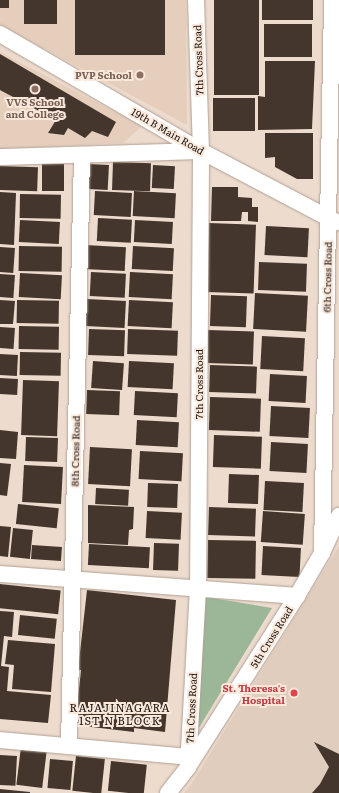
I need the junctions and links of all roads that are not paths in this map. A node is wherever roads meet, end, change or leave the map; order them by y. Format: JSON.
{"nodes":[{"id":1,"x":196,"y":0,"type":"edge"},
{"id":2,"x":332,"y":0,"type":"edge"},
{"id":3,"x":0,"y":34,"type":"edge"},
{"id":4,"x":201,"y":151,"type":"junction"},
{"id":5,"x":82,"y":156,"type":"junction"},
{"id":6,"x":0,"y":157,"type":"edge"},
{"id":7,"x":334,"y":221,"type":"edge"},
{"id":8,"x":339,"y":516,"type":"edge"},
{"id":9,"x":322,"y":553,"type":"junction"},
{"id":10,"x":0,"y":574,"type":"edge"},
{"id":11,"x":73,"y":580,"type":"junction"},
{"id":12,"x":198,"y":590,"type":"junction"},
{"id":13,"x":297,"y":596,"type":"junction"},
{"id":14,"x":0,"y":740,"type":"edge"},
{"id":15,"x":69,"y":746,"type":"junction"},
{"id":16,"x":188,"y":762,"type":"junction"},
{"id":17,"x":168,"y":793,"type":"edge"}],
"edges":[{"from":1,"to":4,"type":"street","name":"7th Cross Road"},
{"from":2,"to":7,"type":"street","name":"6th Cross Road"},
{"from":3,"to":4,"type":"street","name":"19th B Main Road"},
{"from":4,"to":5,"type":"street"},
{"from":4,"to":7,"type":"street","name":"19th B Main Road"},
{"from":4,"to":12,"type":"street","name":"7th Cross Road"},
{"from":5,"to":6,"type":"street"},
{"from":5,"to":11,"type":"street","name":"8th Cross Road"},
{"from":7,"to":9,"type":"street","name":"6th Cross Road"},
{"from":8,"to":9,"type":"street","name":"5th Cross Road"},
{"from":9,"to":13,"type":"street","name":"5th Cross Road"},
{"from":10,"to":11,"type":"street"},
{"from":11,"to":12,"type":"street"},
{"from":11,"to":15,"type":"street","name":"8th Cross Road"},
{"from":12,"to":13,"type":"street"},
{"from":12,"to":16,"type":"street","name":"7th Cross Road"},
{"from":13,"to":16,"type":"street","name":"5th Cross Road"},
{"from":14,"to":15,"type":"street"},
{"from":15,"to":16,"type":"street"},
{"from":16,"to":17,"type":"street","name":"5th Cross Road"}]}
